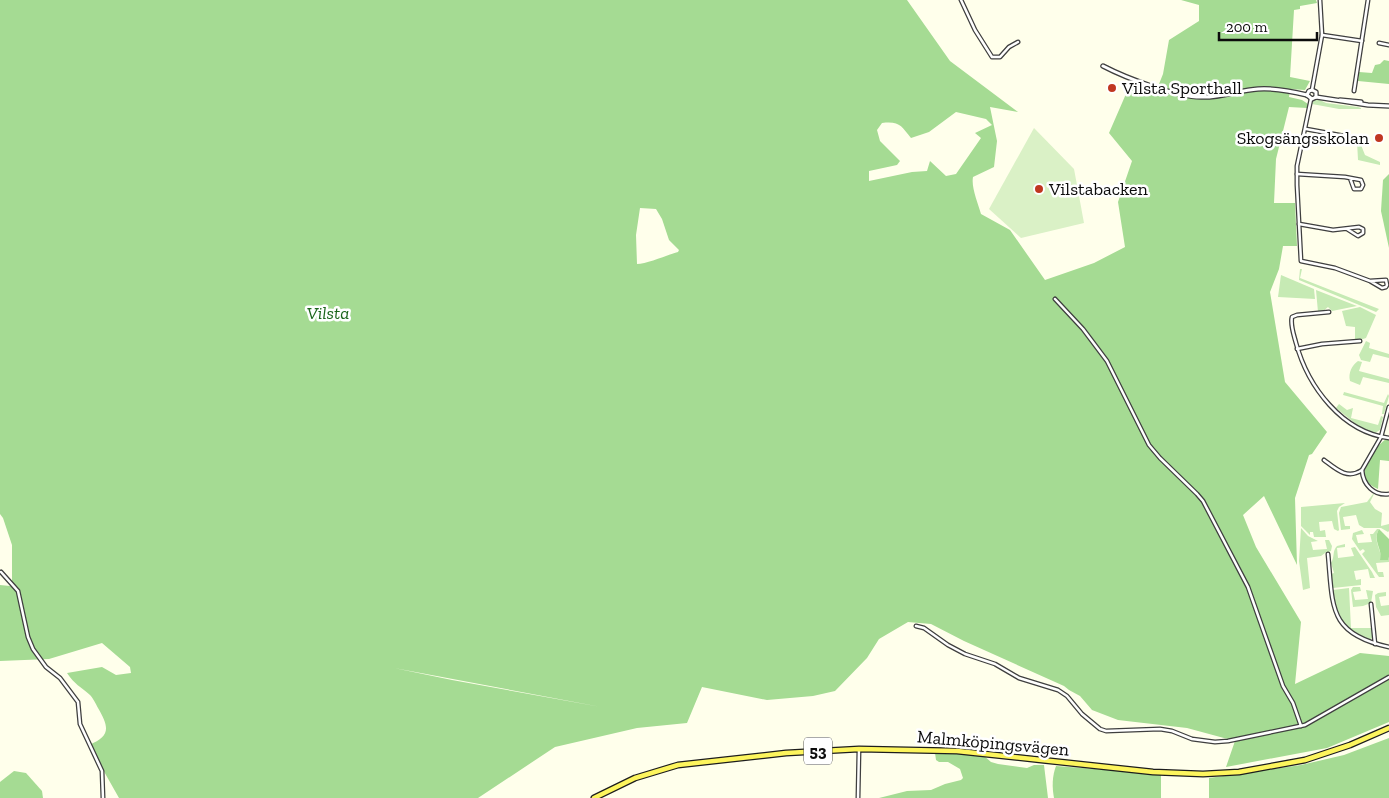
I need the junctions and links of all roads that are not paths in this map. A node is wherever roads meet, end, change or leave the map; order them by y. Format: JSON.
{"nodes":[{"id":1,"x":961,"y":0,"type":"edge"},
{"id":2,"x":1320,"y":0,"type":"edge"},
{"id":3,"x":1367,"y":0,"type":"edge"},
{"id":4,"x":1322,"y":35,"type":"junction"},
{"id":5,"x":1362,"y":41,"type":"junction"},
{"id":6,"x":1018,"y":42,"type":"dead end"},
{"id":7,"x":1379,"y":43,"type":"dead end"},
{"id":8,"x":1389,"y":45,"type":"edge"},
{"id":9,"x":1103,"y":66,"type":"dead end"},
{"id":10,"x":1312,"y":90,"type":"junction"},
{"id":11,"x":1354,"y":92,"type":"dead end"},
{"id":12,"x":1307,"y":95,"type":"junction"},
{"id":13,"x":1316,"y":97,"type":"junction"},
{"id":14,"x":1311,"y":99,"type":"junction"},
{"id":15,"x":1389,"y":106,"type":"edge"},
{"id":16,"x":1306,"y":129,"type":"junction"},
{"id":17,"x":1355,"y":138,"type":"dead end"},
{"id":18,"x":1297,"y":174,"type":"junction"},
{"id":19,"x":1350,"y":178,"type":"junction"},
{"id":20,"x":1298,"y":224,"type":"junction"},
{"id":21,"x":1346,"y":229,"type":"junction"},
{"id":22,"x":1370,"y":281,"type":"junction"},
{"id":23,"x":1055,"y":299,"type":"dead end"},
{"id":24,"x":1329,"y":312,"type":"dead end"},
{"id":25,"x":1360,"y":340,"type":"dead end"},
{"id":26,"x":1297,"y":349,"type":"junction"},
{"id":27,"x":1389,"y":407,"type":"edge"},
{"id":28,"x":1381,"y":437,"type":"junction"},
{"id":29,"x":1389,"y":438,"type":"edge"},
{"id":30,"x":1324,"y":460,"type":"dead end"},
{"id":31,"x":1362,"y":470,"type":"junction"},
{"id":32,"x":1389,"y":494,"type":"edge"},
{"id":33,"x":1328,"y":554,"type":"dead end"},
{"id":34,"x":1,"y":572,"type":"edge"},
{"id":35,"x":1371,"y":604,"type":"dead end"},
{"id":36,"x":916,"y":626,"type":"dead end"},
{"id":37,"x":1375,"y":644,"type":"junction"},
{"id":38,"x":1389,"y":647,"type":"edge"},
{"id":39,"x":1389,"y":677,"type":"edge"},
{"id":40,"x":1300,"y":726,"type":"junction"},
{"id":41,"x":1389,"y":728,"type":"edge"},
{"id":42,"x":859,"y":749,"type":"junction"},
{"id":43,"x":103,"y":798,"type":"edge"},
{"id":44,"x":594,"y":798,"type":"edge"},
{"id":45,"x":858,"y":798,"type":"edge"}],
"edges":[{"from":1,"to":6,"type":"street"},
{"from":2,"to":4,"type":"street"},
{"from":3,"to":5,"type":"street"},
{"from":4,"to":5,"type":"street"},
{"from":4,"to":10,"type":"street"},
{"from":5,"to":11,"type":"street"},
{"from":7,"to":8,"type":"street"},
{"from":9,"to":12,"type":"street"},
{"from":10,"to":12,"type":"street"},
{"from":10,"to":13,"type":"street"},
{"from":12,"to":14,"type":"street"},
{"from":13,"to":14,"type":"street"},
{"from":13,"to":15,"type":"street"},
{"from":14,"to":16,"type":"street"},
{"from":16,"to":17,"type":"street"},
{"from":16,"to":18,"type":"street"},
{"from":18,"to":19,"type":"street"},
{"from":18,"to":20,"type":"street"},
{"from":19,"to":19,"type":"street"},
{"from":20,"to":21,"type":"street"},
{"from":20,"to":22,"type":"street"},
{"from":21,"to":21,"type":"street"},
{"from":22,"to":22,"type":"street"},
{"from":23,"to":40,"type":"street"},
{"from":24,"to":26,"type":"street"},
{"from":25,"to":26,"type":"street"},
{"from":26,"to":28,"type":"street"},
{"from":27,"to":28,"type":"street"},
{"from":28,"to":29,"type":"street"},
{"from":28,"to":31,"type":"street"},
{"from":30,"to":31,"type":"street"},
{"from":31,"to":32,"type":"street"},
{"from":33,"to":37,"type":"street"},
{"from":34,"to":43,"type":"street"},
{"from":35,"to":37,"type":"street"},
{"from":36,"to":40,"type":"street"},
{"from":37,"to":38,"type":"street"},
{"from":39,"to":40,"type":"street"},
{"from":41,"to":42,"type":"main road","name":"Malmköpingsvägen","number":"53"},
{"from":42,"to":44,"type":"main road","name":"Malmköpingsvägen","number":"53"},
{"from":42,"to":45,"type":"street"}]}
